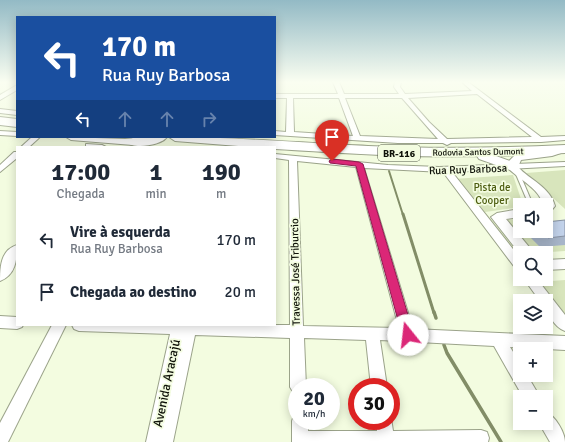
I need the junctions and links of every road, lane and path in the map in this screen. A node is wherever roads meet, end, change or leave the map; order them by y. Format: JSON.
{"nodes":[{"id":1,"x":290,"y":103,"type":"edge"},
{"id":2,"x":344,"y":103,"type":"edge"},
{"id":3,"x":410,"y":103,"type":"edge"},
{"id":4,"x":493,"y":103,"type":"edge"},
{"id":5,"x":0,"y":111,"type":"edge"},
{"id":6,"x":16,"y":113,"type":"edge"},
{"id":7,"x":0,"y":121,"type":"edge"},
{"id":8,"x":16,"y":123,"type":"edge"},
{"id":9,"x":0,"y":132,"type":"edge"},
{"id":10,"x":276,"y":133,"type":"edge"},
{"id":11,"x":16,"y":134,"type":"edge"},
{"id":12,"x":290,"y":134,"type":"junction"},
{"id":13,"x":357,"y":137,"type":"junction"},
{"id":14,"x":35,"y":138,"type":"edge"},
{"id":15,"x":75,"y":138,"type":"edge"},
{"id":16,"x":159,"y":138,"type":"edge"},
{"id":17,"x":182,"y":138,"type":"edge"},
{"id":18,"x":137,"y":139,"type":"edge"},
{"id":19,"x":541,"y":140,"type":"junction"},
{"id":20,"x":113,"y":141,"type":"junction"},
{"id":21,"x":445,"y":142,"type":"junction"},
{"id":22,"x":227,"y":144,"type":"edge"},
{"id":23,"x":564,"y":145,"type":"edge"},
{"id":24,"x":26,"y":146,"type":"edge"},
{"id":25,"x":91,"y":146,"type":"edge"},
{"id":26,"x":96,"y":146,"type":"edge"},
{"id":27,"x":266,"y":146,"type":"edge"},
{"id":28,"x":276,"y":147,"type":"edge"},
{"id":29,"x":503,"y":147,"type":"junction"},
{"id":30,"x":464,"y":153,"type":"junction"},
{"id":31,"x":16,"y":155,"type":"edge"},
{"id":32,"x":276,"y":156,"type":"edge"},
{"id":33,"x":293,"y":158,"type":"junction"},
{"id":34,"x":359,"y":164,"type":"junction"},
{"id":35,"x":565,"y":164,"type":"edge"},
{"id":36,"x":0,"y":169,"type":"edge"},
{"id":37,"x":446,"y":170,"type":"junction"},
{"id":38,"x":515,"y":170,"type":"junction"},
{"id":39,"x":528,"y":198,"type":"edge"},
{"id":40,"x":547,"y":198,"type":"edge"},
{"id":41,"x":513,"y":214,"type":"edge"},
{"id":42,"x":513,"y":236,"type":"edge"},
{"id":43,"x":514,"y":238,"type":"edge"},
{"id":44,"x":16,"y":240,"type":"edge"},
{"id":45,"x":521,"y":246,"type":"edge"},
{"id":46,"x":16,"y":253,"type":"edge"},
{"id":47,"x":513,"y":257,"type":"edge"},
{"id":48,"x":0,"y":261,"type":"edge"},
{"id":49,"x":565,"y":264,"type":"edge"},
{"id":50,"x":553,"y":265,"type":"edge"},
{"id":51,"x":0,"y":274,"type":"edge"},
{"id":52,"x":535,"y":286,"type":"edge"},
{"id":53,"x":0,"y":322,"type":"edge"},
{"id":54,"x":16,"y":323,"type":"edge"},
{"id":55,"x":565,"y":325,"type":"edge"},
{"id":56,"x":58,"y":326,"type":"edge"},
{"id":57,"x":132,"y":326,"type":"edge"},
{"id":58,"x":184,"y":327,"type":"edge"},
{"id":59,"x":296,"y":333,"type":"junction"},
{"id":60,"x":372,"y":335,"type":"junction"},
{"id":61,"x":408,"y":335,"type":"junction"},
{"id":62,"x":499,"y":341,"type":"junction"},
{"id":63,"x":565,"y":343,"type":"edge"},
{"id":64,"x":298,"y":378,"type":"edge"},
{"id":65,"x":378,"y":378,"type":"edge"},
{"id":66,"x":528,"y":390,"type":"edge"},
{"id":67,"x":385,"y":430,"type":"edge"},
{"id":68,"x":552,"y":430,"type":"edge"},
{"id":69,"x":481,"y":438,"type":"dead end"},
{"id":70,"x":386,"y":439,"type":"junction"},
{"id":71,"x":0,"y":440,"type":"edge"},
{"id":72,"x":300,"y":440,"type":"edge"},
{"id":73,"x":368,"y":441,"type":"edge"},
{"id":74,"x":154,"y":442,"type":"edge"},
{"id":75,"x":165,"y":442,"type":"edge"},
{"id":76,"x":559,"y":442,"type":"edge"}],
"edges":[{"from":1,"to":12,"type":"street"},
{"from":2,"to":13,"type":"street"},
{"from":3,"to":21,"type":"street"},
{"from":4,"to":19,"type":"street"},
{"from":5,"to":6,"type":"street"},
{"from":7,"to":8,"type":"highway"},
{"from":9,"to":11,"type":"street"},
{"from":10,"to":12,"type":"street"},
{"from":12,"to":13,"type":"street"},
{"from":13,"to":21,"type":"street"},
{"from":14,"to":24,"type":"street"},
{"from":15,"to":20,"type":"main road"},
{"from":15,"to":25,"type":"main road"},
{"from":16,"to":18,"type":"highway"},
{"from":17,"to":22,"type":"highway","name":"Rodovia Santos Dumont","number":"BR-116"},
{"from":18,"to":20,"type":"main road"},
{"from":19,"to":23,"type":"street"},
{"from":19,"to":29,"type":"street"},
{"from":20,"to":26,"type":"main road"},
{"from":21,"to":29,"type":"street"},
{"from":21,"to":30,"type":"street"},
{"from":22,"to":27,"type":"highway","name":"Rodovia Santos Dumont","number":"BR-116"},
{"from":23,"to":29,"type":"highway","name":"Rodovia Santos Dumont","number":"BR-116"},
{"from":23,"to":38,"type":"street"},
{"from":28,"to":30,"type":"highway","name":"Rodovia Santos Dumont","number":"BR-116"},
{"from":29,"to":30,"type":"highway","name":"Rodovia Santos Dumont","number":"BR-116"},
{"from":29,"to":38,"type":"highway"},
{"from":30,"to":38,"type":"highway"},
{"from":31,"to":36,"type":"street"},
{"from":32,"to":33,"type":"street","name":"Rua Ruy Barbosa"},
{"from":33,"to":34,"type":"street","name":"Rua Ruy Barbosa"},
{"from":33,"to":59,"type":"street","name":"Travessa José Triburcio"},
{"from":34,"to":37,"type":"street","name":"Rua Ruy Barbosa"},
{"from":34,"to":61,"type":"street"},
{"from":35,"to":38,"type":"street","name":"Rua Ruy Barbosa"},
{"from":37,"to":38,"type":"street","name":"Rua Ruy Barbosa"},
{"from":37,"to":47,"type":"street"},
{"from":38,"to":39,"type":"lane"},
{"from":38,"to":40,"type":"street"},
{"from":41,"to":42,"type":"street"},
{"from":43,"to":45,"type":"street"},
{"from":44,"to":48,"type":"main road"},
{"from":46,"to":51,"type":"main road"},
{"from":49,"to":50,"type":"street"},
{"from":52,"to":55,"type":"street"},
{"from":53,"to":54,"type":"street"},
{"from":56,"to":71,"type":"street"},
{"from":57,"to":58,"type":"street"},
{"from":58,"to":59,"type":"street"},
{"from":58,"to":74,"type":"street","name":"Avenida Aracajú"},
{"from":58,"to":75,"type":"street","name":"Avenida Aracajú"},
{"from":59,"to":60,"type":"street"},
{"from":59,"to":64,"type":"street","name":"Travessa José Triburcio"},
{"from":60,"to":61,"type":"street"},
{"from":60,"to":65,"type":"street"},
{"from":61,"to":62,"type":"street"},
{"from":62,"to":63,"type":"street"},
{"from":62,"to":66,"type":"street"},
{"from":67,"to":70,"type":"street"},
{"from":68,"to":76,"type":"street"},
{"from":69,"to":70,"type":"street"},
{"from":70,"to":73,"type":"street"},
{"from":72,"to":73,"type":"street"}]}
